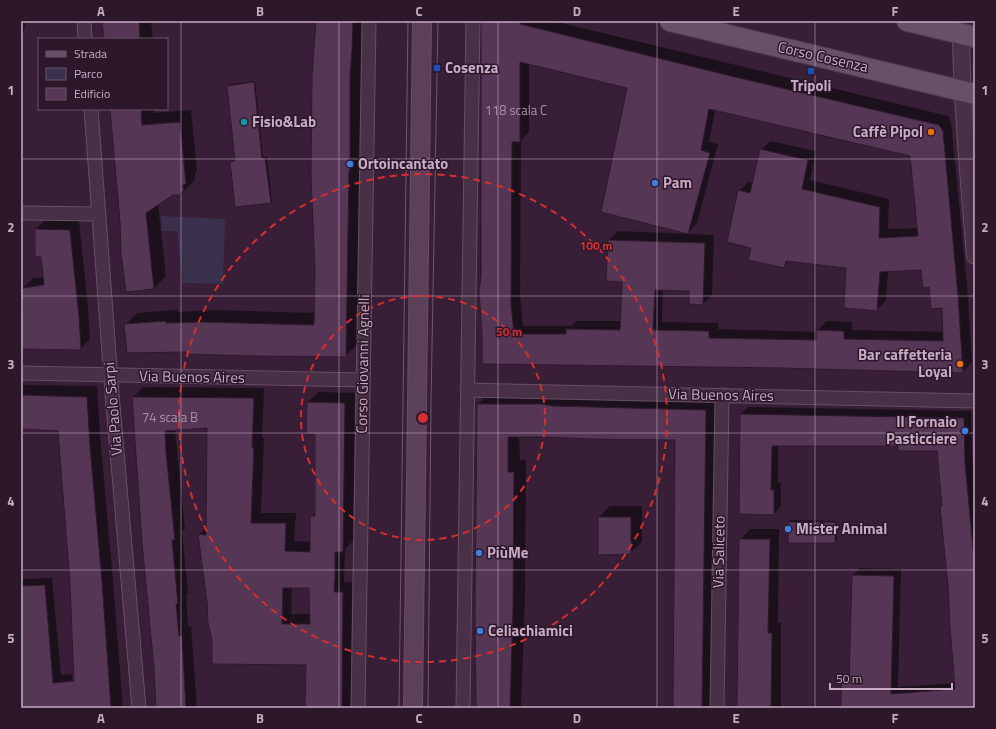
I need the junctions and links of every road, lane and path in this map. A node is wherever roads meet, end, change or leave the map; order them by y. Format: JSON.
{"nodes":[{"id":1,"x":84,"y":21,"type":"edge"},
{"id":2,"x":369,"y":21,"type":"edge"},
{"id":3,"x":422,"y":21,"type":"edge"},
{"id":4,"x":473,"y":21,"type":"edge"},
{"id":5,"x":670,"y":21,"type":"edge"},
{"id":6,"x":907,"y":21,"type":"edge"},
{"id":7,"x":966,"y":31,"type":"edge"},
{"id":8,"x":85,"y":38,"type":"edge"},
{"id":9,"x":968,"y":92,"type":"edge"},
{"id":10,"x":91,"y":110,"type":"edge"},
{"id":11,"x":21,"y":213,"type":"edge"},
{"id":12,"x":99,"y":214,"type":"junction"},
{"id":13,"x":975,"y":256,"type":"edge"},
{"id":14,"x":21,"y":373,"type":"edge"},
{"id":15,"x":110,"y":376,"type":"junction"},
{"id":16,"x":363,"y":380,"type":"junction"},
{"id":17,"x":467,"y":390,"type":"junction"},
{"id":18,"x":722,"y":395,"type":"junction"},
{"id":19,"x":975,"y":401,"type":"edge"},
{"id":20,"x":139,"y":708,"type":"edge"},
{"id":21,"x":358,"y":708,"type":"edge"},
{"id":22,"x":413,"y":708,"type":"edge"},
{"id":23,"x":463,"y":708,"type":"edge"},
{"id":24,"x":717,"y":708,"type":"edge"}],
"edges":[{"from":1,"to":8,"type":"street"},
{"from":2,"to":16,"type":"street","name":"Corso Giovanni Agnelli"},
{"from":3,"to":22,"type":"main road"},
{"from":4,"to":17,"type":"street"},
{"from":5,"to":9,"type":"main road","name":"Corso Cosenza"},
{"from":6,"to":7,"type":"main road"},
{"from":7,"to":9,"type":"street"},
{"from":9,"to":13,"type":"street"},
{"from":10,"to":12,"type":"street","name":"Via Paolo Sarpi"},
{"from":11,"to":12,"type":"street"},
{"from":12,"to":15,"type":"street","name":"Via Paolo Sarpi"},
{"from":14,"to":15,"type":"street","name":"Via Buenos Aires"},
{"from":15,"to":16,"type":"street","name":"Via Buenos Aires"},
{"from":15,"to":20,"type":"street","name":"Via Paolo Sarpi"},
{"from":16,"to":21,"type":"street","name":"Corso Giovanni Agnelli"},
{"from":17,"to":18,"type":"street","name":"Via Buenos Aires"},
{"from":17,"to":23,"type":"street"},
{"from":18,"to":19,"type":"street","name":"Via Buenos Aires"},
{"from":18,"to":24,"type":"street","name":"Via Saliceto"}]}
